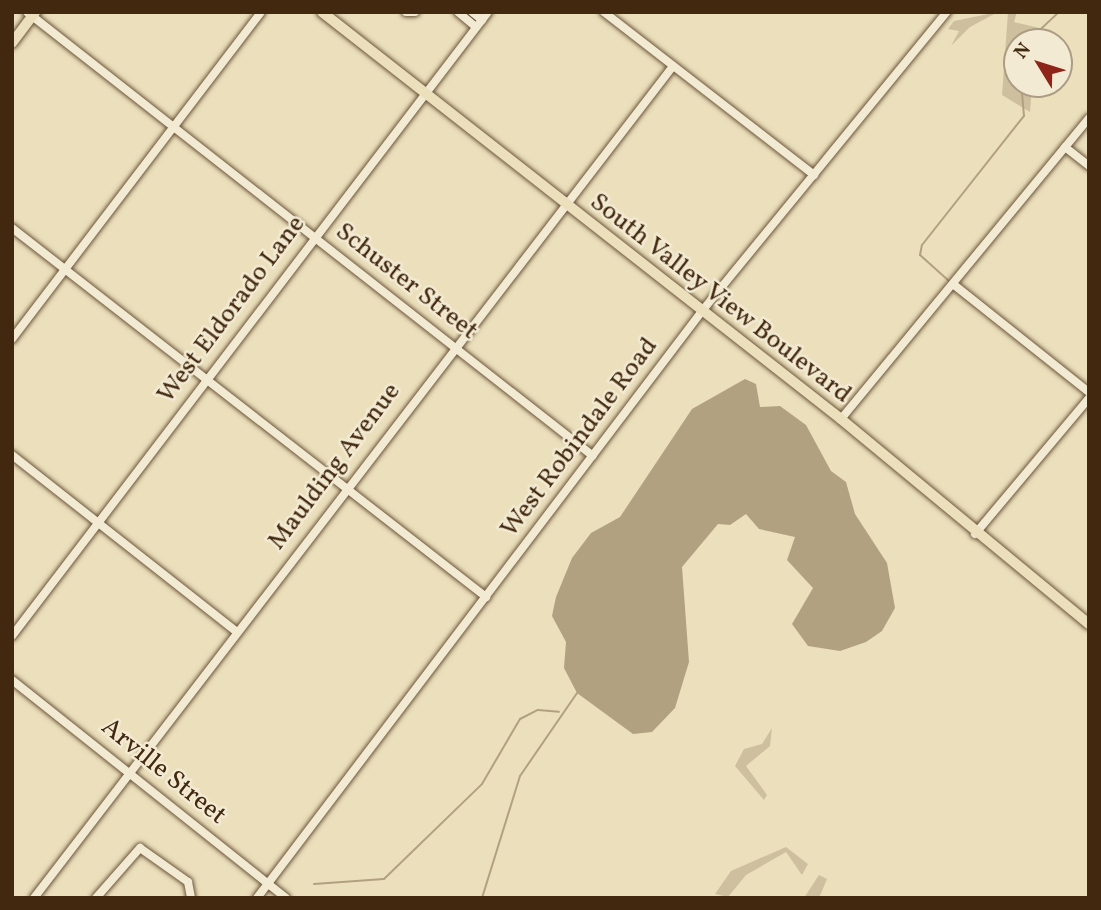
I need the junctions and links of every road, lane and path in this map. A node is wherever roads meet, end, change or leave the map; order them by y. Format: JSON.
{"nodes":[{"id":1,"x":261,"y":12,"type":"edge"},
{"id":2,"x":322,"y":12,"type":"edge"},
{"id":3,"x":458,"y":12,"type":"edge"},
{"id":4,"x":472,"y":12,"type":"edge"},
{"id":5,"x":488,"y":12,"type":"edge"},
{"id":6,"x":604,"y":12,"type":"edge"},
{"id":7,"x":947,"y":12,"type":"edge"},
{"id":8,"x":31,"y":14,"type":"edge"},
{"id":9,"x":479,"y":23,"type":"junction"},
{"id":10,"x":12,"y":43,"type":"edge"},
{"id":11,"x":673,"y":66,"type":"junction"},
{"id":12,"x":422,"y":94,"type":"junction"},
{"id":13,"x":1089,"y":118,"type":"edge"},
{"id":14,"x":174,"y":127,"type":"junction"},
{"id":15,"x":1065,"y":147,"type":"junction"},
{"id":16,"x":1089,"y":166,"type":"edge"},
{"id":17,"x":814,"y":176,"type":"junction"},
{"id":18,"x":562,"y":204,"type":"junction"},
{"id":19,"x":12,"y":228,"type":"edge"},
{"id":20,"x":314,"y":236,"type":"junction"},
{"id":21,"x":66,"y":269,"type":"junction"},
{"id":22,"x":953,"y":284,"type":"junction"},
{"id":23,"x":702,"y":311,"type":"junction"},
{"id":24,"x":12,"y":339,"type":"edge"},
{"id":25,"x":453,"y":346,"type":"junction"},
{"id":26,"x":205,"y":378,"type":"junction"},
{"id":27,"x":1089,"y":392,"type":"edge"},
{"id":28,"x":1089,"y":398,"type":"edge"},
{"id":29,"x":841,"y":419,"type":"junction"},
{"id":30,"x":12,"y":455,"type":"edge"},
{"id":31,"x":593,"y":456,"type":"junction"},
{"id":32,"x":346,"y":487,"type":"junction"},
{"id":33,"x":99,"y":523,"type":"junction"},
{"id":34,"x":975,"y":534,"type":"junction"},
{"id":35,"x":486,"y":597,"type":"junction"},
{"id":36,"x":1089,"y":624,"type":"edge"},
{"id":37,"x":236,"y":631,"type":"junction"},
{"id":38,"x":12,"y":636,"type":"edge"},
{"id":39,"x":12,"y":680,"type":"edge"},
{"id":40,"x":130,"y":772,"type":"junction"},
{"id":41,"x":268,"y":883,"type":"junction"},
{"id":42,"x":34,"y":898,"type":"edge"},
{"id":43,"x":96,"y":898,"type":"edge"},
{"id":44,"x":191,"y":898,"type":"edge"},
{"id":45,"x":257,"y":898,"type":"edge"},
{"id":46,"x":286,"y":898,"type":"edge"}],
"edges":[{"from":1,"to":14,"type":"street"},
{"from":2,"to":12,"type":"main road","name":"South Valley View Boulevard"},
{"from":3,"to":9,"type":"street"},
{"from":4,"to":9,"type":"street"},
{"from":5,"to":9,"type":"street","name":"West Eldorado Lane"},
{"from":6,"to":11,"type":"street"},
{"from":7,"to":17,"type":"street","name":"West Robindale Road"},
{"from":8,"to":10,"type":"main road"},
{"from":8,"to":14,"type":"street","name":"Schuster Street"},
{"from":9,"to":12,"type":"street","name":"West Eldorado Lane"},
{"from":11,"to":17,"type":"street"},
{"from":11,"to":18,"type":"street","name":"Maulding Avenue"},
{"from":12,"to":18,"type":"main road","name":"South Valley View Boulevard"},
{"from":12,"to":20,"type":"street","name":"West Eldorado Lane"},
{"from":13,"to":15,"type":"street"},
{"from":14,"to":20,"type":"street","name":"Schuster Street"},
{"from":14,"to":21,"type":"street"},
{"from":15,"to":16,"type":"street"},
{"from":15,"to":22,"type":"street"},
{"from":17,"to":23,"type":"street","name":"West Robindale Road"},
{"from":18,"to":23,"type":"main road","name":"South Valley View Boulevard"},
{"from":18,"to":25,"type":"street","name":"Maulding Avenue"},
{"from":19,"to":21,"type":"street"},
{"from":20,"to":25,"type":"street","name":"Schuster Street"},
{"from":20,"to":26,"type":"street","name":"West Eldorado Lane"},
{"from":21,"to":24,"type":"street"},
{"from":21,"to":26,"type":"street"},
{"from":22,"to":27,"type":"street"},
{"from":22,"to":29,"type":"street"},
{"from":23,"to":29,"type":"main road","name":"South Valley View Boulevard"},
{"from":23,"to":31,"type":"street","name":"West Robindale Road"},
{"from":25,"to":31,"type":"street","name":"Schuster Street"},
{"from":25,"to":32,"type":"street","name":"Maulding Avenue"},
{"from":26,"to":32,"type":"street"},
{"from":26,"to":33,"type":"street","name":"West Eldorado Lane"},
{"from":28,"to":34,"type":"street"},
{"from":29,"to":34,"type":"main road","name":"South Valley View Boulevard"},
{"from":30,"to":33,"type":"street"},
{"from":31,"to":35,"type":"street","name":"West Robindale Road"},
{"from":32,"to":35,"type":"street"},
{"from":32,"to":37,"type":"street","name":"Maulding Avenue"},
{"from":33,"to":37,"type":"street"},
{"from":33,"to":38,"type":"street","name":"West Eldorado Lane"},
{"from":34,"to":36,"type":"main road","name":"South Valley View Boulevard"},
{"from":35,"to":41,"type":"street","name":"West Robindale Road"},
{"from":37,"to":40,"type":"street","name":"Maulding Avenue"},
{"from":39,"to":40,"type":"street","name":"Arville Street"},
{"from":40,"to":41,"type":"street","name":"Arville Street"},
{"from":40,"to":42,"type":"street","name":"Maulding Avenue"},
{"from":41,"to":45,"type":"street","name":"West Robindale Road"},
{"from":41,"to":46,"type":"street","name":"Arville Street"},
{"from":43,"to":44,"type":"street"}]}
